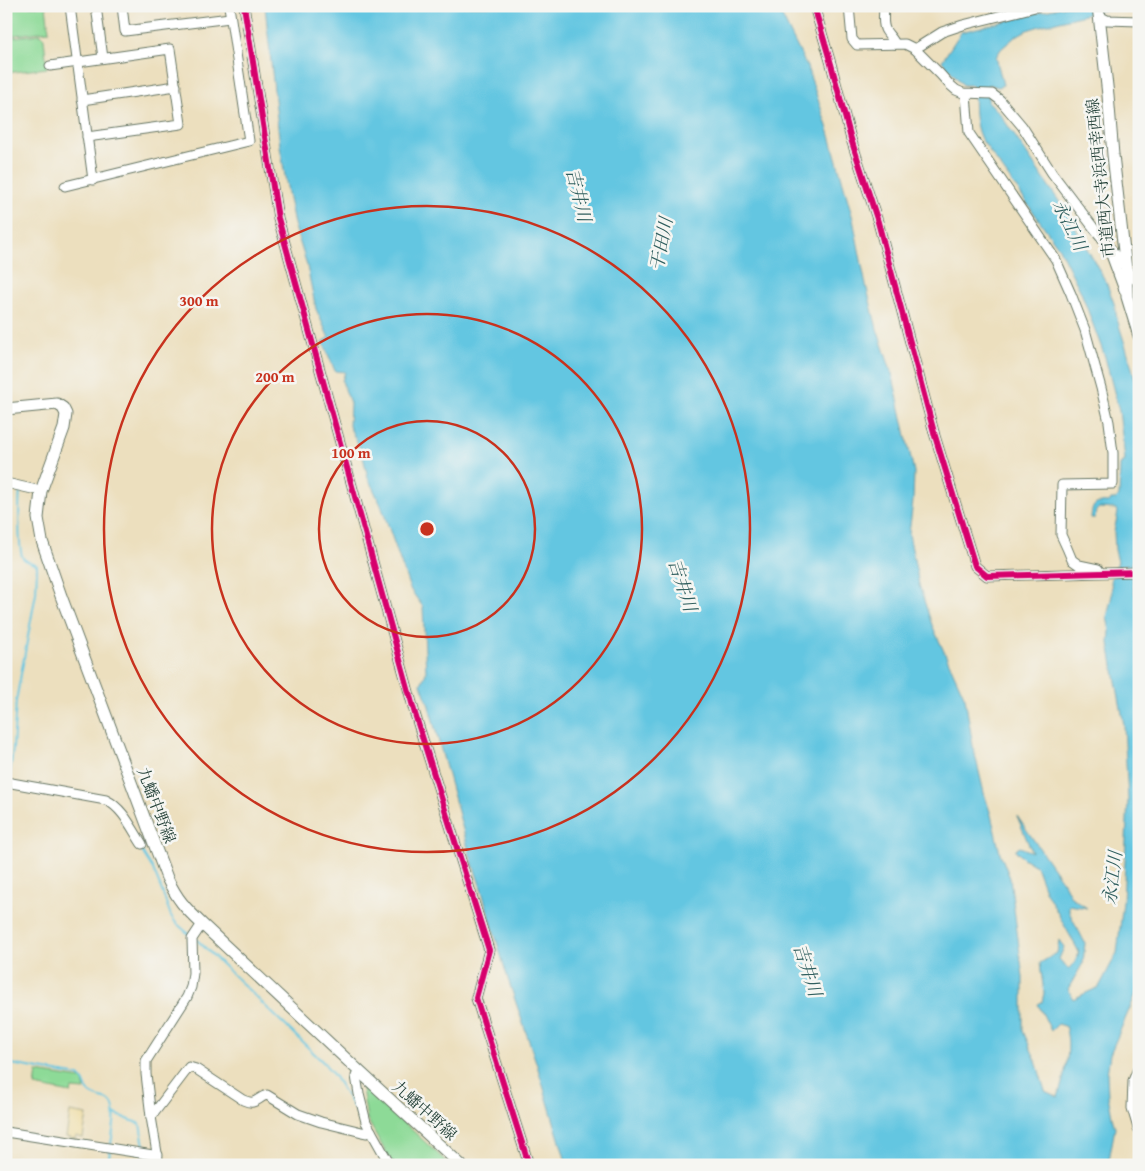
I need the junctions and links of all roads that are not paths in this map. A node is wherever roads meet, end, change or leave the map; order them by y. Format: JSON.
{"nodes":[{"id":1,"x":70,"y":6,"type":"edge"},
{"id":2,"x":96,"y":6,"type":"edge"},
{"id":3,"x":122,"y":6,"type":"edge"},
{"id":4,"x":229,"y":6,"type":"edge"},
{"id":5,"x":244,"y":6,"type":"edge"},
{"id":6,"x":814,"y":6,"type":"edge"},
{"id":7,"x":849,"y":6,"type":"edge"},
{"id":8,"x":884,"y":6,"type":"edge"},
{"id":9,"x":1039,"y":6,"type":"edge"},
{"id":10,"x":1098,"y":11,"type":"edge"},
{"id":11,"x":230,"y":18,"type":"junction"},
{"id":12,"x":1139,"y":21,"type":"edge"},
{"id":13,"x":895,"y":44,"type":"junction"},
{"id":14,"x":915,"y":49,"type":"junction"},
{"id":15,"x":103,"y":58,"type":"junction"},
{"id":16,"x":77,"y":62,"type":"junction"},
{"id":17,"x":50,"y":66,"type":"dead end"},
{"id":18,"x":176,"y":86,"type":"junction"},
{"id":19,"x":969,"y":94,"type":"junction"},
{"id":20,"x":82,"y":100,"type":"junction"},
{"id":21,"x":87,"y":137,"type":"junction"},
{"id":22,"x":93,"y":180,"type":"junction"},
{"id":23,"x":65,"y":186,"type":"dead end"},
{"id":24,"x":1108,"y":247,"type":"junction"},
{"id":25,"x":1126,"y":269,"type":"junction"},
{"id":26,"x":1139,"y":284,"type":"edge"},
{"id":27,"x":1127,"y":297,"type":"junction"},
{"id":28,"x":1139,"y":336,"type":"edge"},
{"id":29,"x":6,"y":409,"type":"edge"},
{"id":30,"x":6,"y":483,"type":"edge"},
{"id":31,"x":41,"y":491,"type":"junction"},
{"id":32,"x":1139,"y":572,"type":"edge"},
{"id":33,"x":1102,"y":574,"type":"junction"},
{"id":34,"x":6,"y":782,"type":"edge"},
{"id":35,"x":142,"y":844,"type":"dead end"},
{"id":36,"x":202,"y":924,"type":"junction"},
{"id":37,"x":1139,"y":1069,"type":"edge"},
{"id":38,"x":358,"y":1071,"type":"junction"},
{"id":39,"x":151,"y":1117,"type":"junction"},
{"id":40,"x":1139,"y":1128,"type":"edge"},
{"id":41,"x":6,"y":1132,"type":"edge"},
{"id":42,"x":369,"y":1132,"type":"junction"},
{"id":43,"x":155,"y":1155,"type":"junction"},
{"id":44,"x":159,"y":1165,"type":"edge"},
{"id":45,"x":390,"y":1165,"type":"edge"},
{"id":46,"x":461,"y":1165,"type":"edge"},
{"id":47,"x":530,"y":1165,"type":"edge"}],
"edges":[{"from":1,"to":16,"type":"street"},
{"from":2,"to":15,"type":"street"},
{"from":3,"to":11,"type":"street"},
{"from":4,"to":11,"type":"street"},
{"from":5,"to":47,"type":"street"},
{"from":6,"to":33,"type":"street"},
{"from":7,"to":13,"type":"street"},
{"from":8,"to":13,"type":"street"},
{"from":9,"to":14,"type":"street"},
{"from":10,"to":12,"type":"street"},
{"from":10,"to":25,"type":"main road","name":"市道西大寺浜西幸西線"},
{"from":11,"to":22,"type":"street"},
{"from":13,"to":14,"type":"street"},
{"from":14,"to":19,"type":"street"},
{"from":15,"to":16,"type":"street"},
{"from":15,"to":18,"type":"street"},
{"from":16,"to":17,"type":"street"},
{"from":16,"to":20,"type":"street"},
{"from":18,"to":20,"type":"street"},
{"from":18,"to":21,"type":"street"},
{"from":19,"to":24,"type":"street"},
{"from":19,"to":33,"type":"street"},
{"from":20,"to":21,"type":"street"},
{"from":21,"to":22,"type":"street"},
{"from":22,"to":23,"type":"street"},
{"from":24,"to":25,"type":"street"},
{"from":24,"to":27,"type":"street"},
{"from":25,"to":26,"type":"street"},
{"from":25,"to":27,"type":"main road","name":"市道西大寺浜西幸西線"},
{"from":27,"to":28,"type":"main road","name":"市道西大寺浜西幸西線"},
{"from":29,"to":31,"type":"main road","name":"九蟠中野線"},
{"from":30,"to":31,"type":"street"},
{"from":31,"to":36,"type":"main road","name":"九蟠中野線"},
{"from":32,"to":33,"type":"street"},
{"from":34,"to":35,"type":"street"},
{"from":36,"to":38,"type":"main road","name":"九蟠中野線"},
{"from":36,"to":39,"type":"street"},
{"from":37,"to":40,"type":"main road"},
{"from":38,"to":42,"type":"street"},
{"from":38,"to":46,"type":"main road","name":"九蟠中野線"},
{"from":39,"to":42,"type":"street"},
{"from":39,"to":43,"type":"street"},
{"from":41,"to":43,"type":"street"},
{"from":42,"to":45,"type":"street"},
{"from":43,"to":44,"type":"street"}]}
